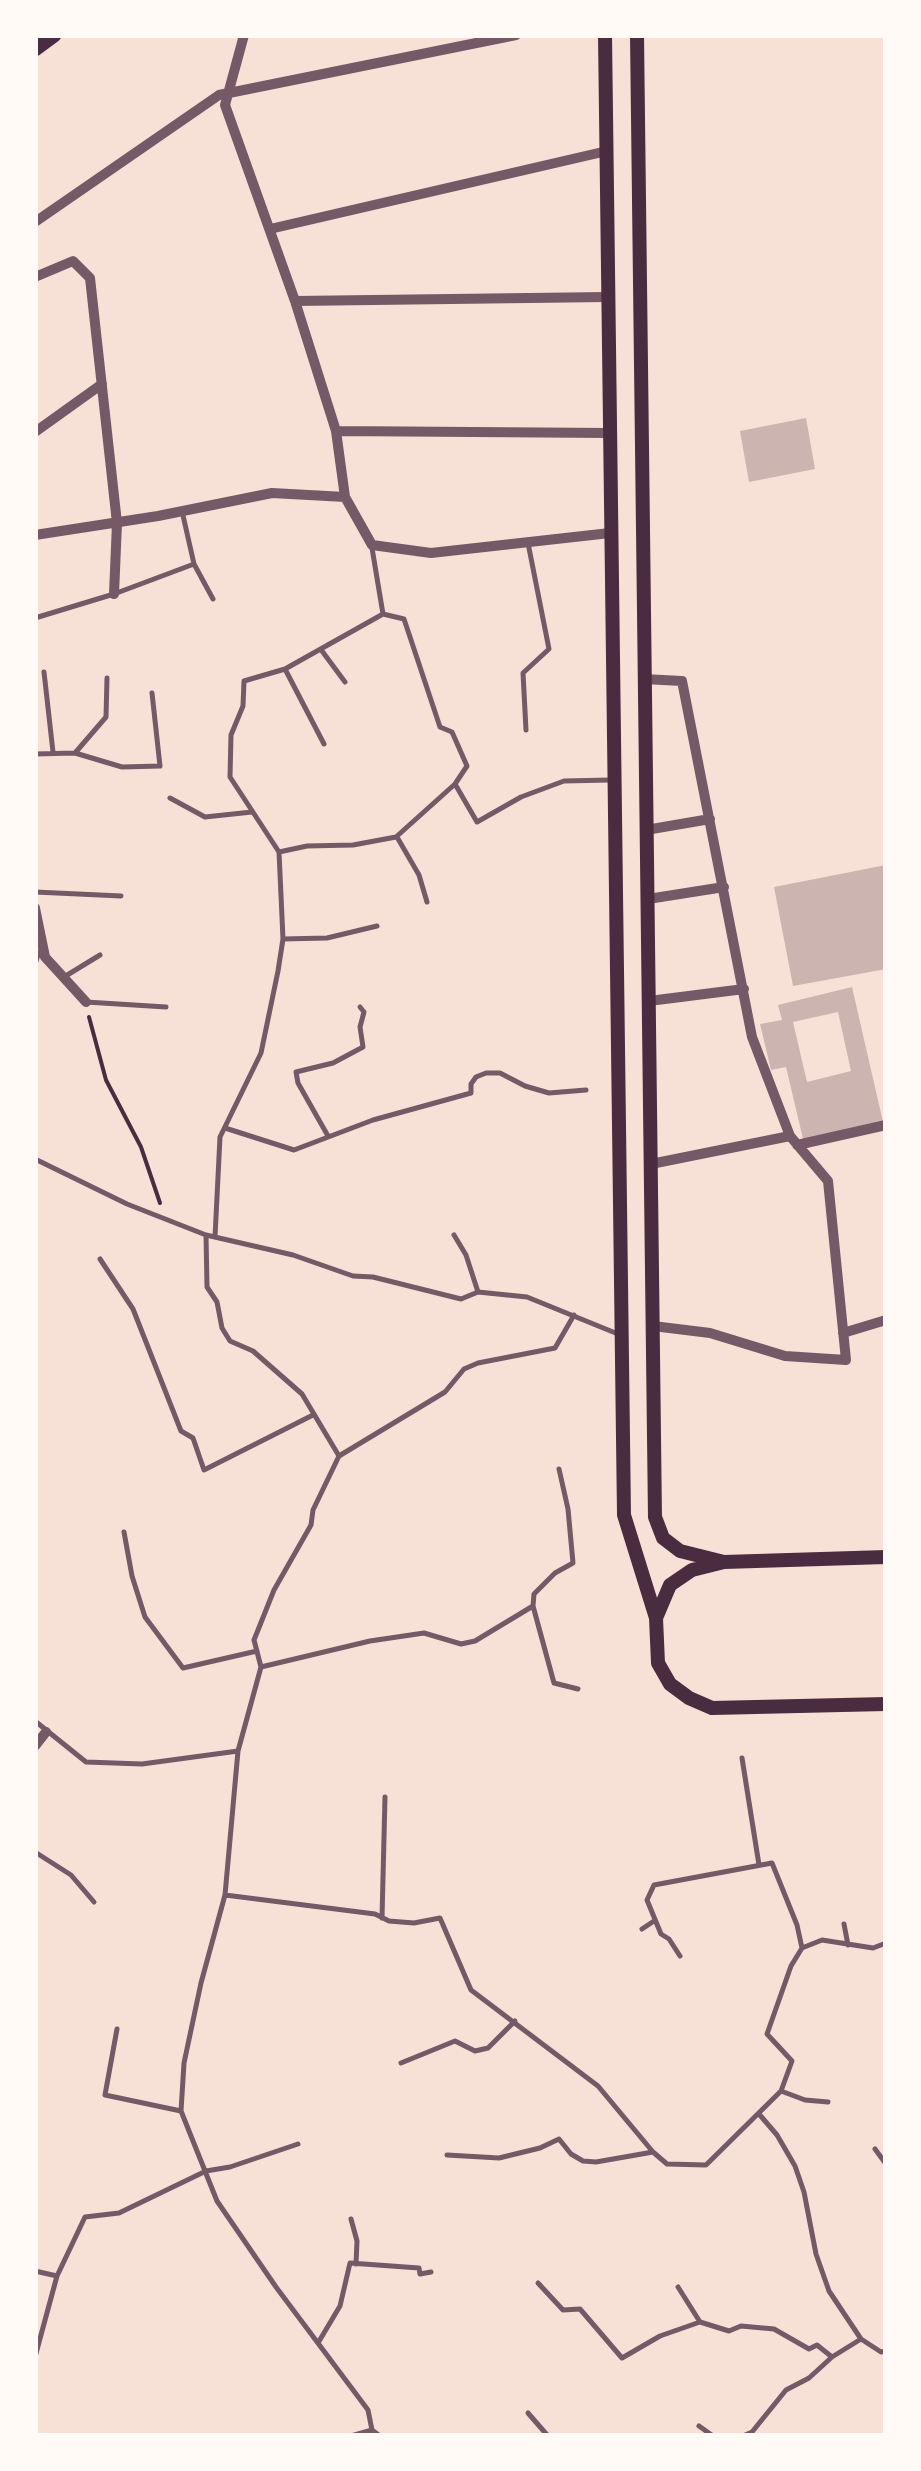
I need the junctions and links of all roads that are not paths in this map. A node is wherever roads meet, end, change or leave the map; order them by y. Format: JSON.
{"nodes":[{"id":1,"x":54,"y":35,"type":"edge"},
{"id":2,"x":244,"y":35,"type":"edge"},
{"id":3,"x":516,"y":35,"type":"edge"},
{"id":4,"x":605,"y":35,"type":"edge"},
{"id":5,"x":637,"y":35,"type":"edge"},
{"id":6,"x":35,"y":48,"type":"edge"},
{"id":7,"x":228,"y":93,"type":"junction"},
{"id":8,"x":607,"y":151,"type":"junction"},
{"id":9,"x":35,"y":222,"type":"edge"},
{"id":10,"x":270,"y":228,"type":"junction"},
{"id":11,"x":35,"y":277,"type":"edge"},
{"id":12,"x":608,"y":296,"type":"junction"},
{"id":13,"x":295,"y":302,"type":"junction"},
{"id":14,"x":102,"y":384,"type":"junction"},
{"id":15,"x":336,"y":431,"type":"junction"},
{"id":16,"x":35,"y":432,"type":"edge"},
{"id":17,"x":610,"y":433,"type":"junction"},
{"id":18,"x":345,"y":497,"type":"junction"},
{"id":19,"x":182,"y":512,"type":"junction"},
{"id":20,"x":117,"y":523,"type":"junction"},
{"id":21,"x":610,"y":533,"type":"junction"},
{"id":22,"x":35,"y":535,"type":"edge"},
{"id":23,"x":528,"y":540,"type":"junction"},
{"id":24,"x":372,"y":544,"type":"junction"},
{"id":25,"x":194,"y":564,"type":"junction"},
{"id":26,"x":114,"y":594,"type":"junction"},
{"id":27,"x":213,"y":599,"type":"dead end"},
{"id":28,"x":383,"y":614,"type":"junction"},
{"id":29,"x":35,"y":618,"type":"edge"},
{"id":30,"x":322,"y":651,"type":"junction"},
{"id":31,"x":285,"y":669,"type":"junction"},
{"id":32,"x":44,"y":672,"type":"dead end"},
{"id":33,"x":107,"y":678,"type":"dead end"},
{"id":34,"x":643,"y":679,"type":"junction"},
{"id":35,"x":345,"y":682,"type":"dead end"},
{"id":36,"x":152,"y":693,"type":"dead end"},
{"id":37,"x":526,"y":730,"type":"dead end"},
{"id":38,"x":324,"y":744,"type":"dead end"},
{"id":39,"x":53,"y":752,"type":"junction"},
{"id":40,"x":35,"y":754,"type":"edge"},
{"id":41,"x":75,"y":754,"type":"junction"},
{"id":42,"x":614,"y":780,"type":"junction"},
{"id":43,"x":455,"y":784,"type":"junction"},
{"id":44,"x":170,"y":798,"type":"dead end"},
{"id":45,"x":252,"y":812,"type":"junction"},
{"id":46,"x":710,"y":819,"type":"junction"},
{"id":47,"x":646,"y":830,"type":"junction"},
{"id":48,"x":396,"y":837,"type":"junction"},
{"id":49,"x":279,"y":852,"type":"junction"},
{"id":50,"x":724,"y":887,"type":"junction"},
{"id":51,"x":35,"y":892,"type":"edge"},
{"id":52,"x":121,"y":896,"type":"dead end"},
{"id":53,"x":648,"y":899,"type":"junction"},
{"id":54,"x":427,"y":902,"type":"dead end"},
{"id":55,"x":35,"y":908,"type":"edge"},
{"id":56,"x":378,"y":926,"type":"dead end"},
{"id":57,"x":283,"y":938,"type":"junction"},
{"id":58,"x":100,"y":954,"type":"dead end"},
{"id":59,"x":39,"y":956,"type":"edge"},
{"id":60,"x":64,"y":977,"type":"junction"},
{"id":61,"x":744,"y":988,"type":"junction"},
{"id":62,"x":649,"y":1001,"type":"junction"},
{"id":63,"x":86,"y":1002,"type":"joint"},
{"id":64,"x":166,"y":1007,"type":"dead end"},
{"id":65,"x":360,"y":1007,"type":"dead end"},
{"id":66,"x":586,"y":1090,"type":"dead end"},
{"id":67,"x":886,"y":1125,"type":"edge"},
{"id":68,"x":224,"y":1128,"type":"junction"},
{"id":69,"x":328,"y":1136,"type":"junction"},
{"id":70,"x":794,"y":1140,"type":"junction"},
{"id":71,"x":35,"y":1159,"type":"edge"},
{"id":72,"x":651,"y":1164,"type":"junction"},
{"id":73,"x":206,"y":1235,"type":"junction"},
{"id":74,"x":454,"y":1235,"type":"dead end"},
{"id":75,"x":215,"y":1237,"type":"junction"},
{"id":76,"x":100,"y":1260,"type":"dead end"},
{"id":77,"x":478,"y":1292,"type":"junction"},
{"id":78,"x":574,"y":1316,"type":"junction"},
{"id":79,"x":886,"y":1320,"type":"edge"},
{"id":80,"x":652,"y":1326,"type":"junction"},
{"id":81,"x":843,"y":1333,"type":"junction"},
{"id":82,"x":623,"y":1336,"type":"junction"},
{"id":83,"x":313,"y":1414,"type":"junction"},
{"id":84,"x":339,"y":1456,"type":"junction"},
{"id":85,"x":559,"y":1468,"type":"dead end"},
{"id":86,"x":124,"y":1532,"type":"dead end"},
{"id":87,"x":886,"y":1557,"type":"edge"},
{"id":88,"x":724,"y":1562,"type":"junction"},
{"id":89,"x":532,"y":1606,"type":"junction"},
{"id":90,"x":656,"y":1618,"type":"junction"},
{"id":91,"x":256,"y":1651,"type":"junction"},
{"id":92,"x":261,"y":1667,"type":"junction"},
{"id":93,"x":578,"y":1689,"type":"dead end"},
{"id":94,"x":886,"y":1704,"type":"edge"},
{"id":95,"x":35,"y":1721,"type":"edge"},
{"id":96,"x":46,"y":1732,"type":"junction"},
{"id":97,"x":35,"y":1746,"type":"edge"},
{"id":98,"x":238,"y":1752,"type":"junction"},
{"id":99,"x":742,"y":1758,"type":"dead end"},
{"id":100,"x":385,"y":1797,"type":"dead end"},
{"id":101,"x":35,"y":1852,"type":"edge"},
{"id":102,"x":758,"y":1865,"type":"junction"},
{"id":103,"x":225,"y":1895,"type":"junction"},
{"id":104,"x":94,"y":1902,"type":"dead end"},
{"id":105,"x":382,"y":1918,"type":"junction"},
{"id":106,"x":654,"y":1922,"type":"junction"},
{"id":107,"x":844,"y":1924,"type":"dead end"},
{"id":108,"x":642,"y":1929,"type":"dead end"},
{"id":109,"x":886,"y":1943,"type":"edge"},
{"id":110,"x":848,"y":1945,"type":"junction"},
{"id":111,"x":802,"y":1948,"type":"junction"},
{"id":112,"x":680,"y":1956,"type":"dead end"},
{"id":113,"x":515,"y":2021,"type":"junction"},
{"id":114,"x":117,"y":2029,"type":"dead end"},
{"id":115,"x":401,"y":2064,"type":"dead end"},
{"id":116,"x":781,"y":2090,"type":"junction"},
{"id":117,"x":828,"y":2102,"type":"dead end"},
{"id":118,"x":181,"y":2111,"type":"junction"},
{"id":119,"x":759,"y":2114,"type":"junction"},
{"id":120,"x":298,"y":2144,"type":"dead end"},
{"id":121,"x":875,"y":2149,"type":"dead end"},
{"id":122,"x":653,"y":2152,"type":"junction"},
{"id":123,"x":447,"y":2155,"type":"dead end"},
{"id":124,"x":886,"y":2164,"type":"edge"},
{"id":125,"x":206,"y":2171,"type":"junction"},
{"id":126,"x":351,"y":2219,"type":"dead end"},
{"id":127,"x":356,"y":2264,"type":"junction"},
{"id":128,"x":35,"y":2271,"type":"edge"},
{"id":129,"x":431,"y":2272,"type":"dead end"},
{"id":130,"x":57,"y":2276,"type":"junction"},
{"id":131,"x":538,"y":2283,"type":"dead end"},
{"id":132,"x":678,"y":2288,"type":"dead end"},
{"id":133,"x":700,"y":2322,"type":"junction"},
{"id":134,"x":861,"y":2339,"type":"junction"},
{"id":135,"x":318,"y":2342,"type":"junction"},
{"id":136,"x":886,"y":2352,"type":"edge"},
{"id":137,"x":35,"y":2357,"type":"edge"},
{"id":138,"x":832,"y":2357,"type":"junction"},
{"id":139,"x":528,"y":2413,"type":"dead end"},
{"id":140,"x":699,"y":2426,"type":"dead end"},
{"id":141,"x":372,"y":2430,"type":"junction"},
{"id":142,"x":351,"y":2436,"type":"edge"},
{"id":143,"x":380,"y":2436,"type":"edge"},
{"id":144,"x":548,"y":2436,"type":"edge"},
{"id":145,"x":713,"y":2436,"type":"edge"},
{"id":146,"x":743,"y":2436,"type":"edge"}],
"edges":[{"from":1,"to":6,"type":"main road"},
{"from":2,"to":7,"type":"street"},
{"from":3,"to":7,"type":"street"},
{"from":4,"to":8,"type":"main road"},
{"from":5,"to":34,"type":"main road"},
{"from":7,"to":9,"type":"street"},
{"from":7,"to":10,"type":"street"},
{"from":8,"to":10,"type":"street"},
{"from":8,"to":12,"type":"main road"},
{"from":10,"to":13,"type":"street"},
{"from":11,"to":14,"type":"street"},
{"from":12,"to":13,"type":"street"},
{"from":12,"to":17,"type":"main road"},
{"from":13,"to":15,"type":"street"},
{"from":14,"to":16,"type":"street"},
{"from":14,"to":20,"type":"street"},
{"from":15,"to":17,"type":"street"},
{"from":15,"to":18,"type":"street"},
{"from":17,"to":21,"type":"main road"},
{"from":18,"to":19,"type":"street"},
{"from":18,"to":24,"type":"street"},
{"from":19,"to":20,"type":"street"},
{"from":19,"to":25,"type":"lane"},
{"from":20,"to":22,"type":"street"},
{"from":20,"to":26,"type":"street"},
{"from":21,"to":23,"type":"street"},
{"from":21,"to":42,"type":"main road"},
{"from":23,"to":24,"type":"street"},
{"from":23,"to":37,"type":"lane"},
{"from":24,"to":28,"type":"lane"},
{"from":25,"to":26,"type":"lane"},
{"from":25,"to":27,"type":"lane"},
{"from":26,"to":29,"type":"lane"},
{"from":28,"to":30,"type":"lane"},
{"from":28,"to":43,"type":"lane"},
{"from":30,"to":31,"type":"lane"},
{"from":30,"to":35,"type":"lane"},
{"from":31,"to":38,"type":"lane"},
{"from":31,"to":45,"type":"lane"},
{"from":32,"to":39,"type":"lane"},
{"from":33,"to":41,"type":"lane"},
{"from":34,"to":46,"type":"street"},
{"from":34,"to":47,"type":"main road"},
{"from":36,"to":41,"type":"lane"},
{"from":39,"to":40,"type":"lane"},
{"from":39,"to":41,"type":"lane"},
{"from":42,"to":43,"type":"lane"},
{"from":42,"to":82,"type":"main road"},
{"from":43,"to":48,"type":"lane"},
{"from":44,"to":45,"type":"lane"},
{"from":45,"to":49,"type":"lane"},
{"from":46,"to":47,"type":"street"},
{"from":46,"to":50,"type":"street"},
{"from":47,"to":53,"type":"main road"},
{"from":48,"to":49,"type":"lane"},
{"from":48,"to":54,"type":"lane"},
{"from":49,"to":57,"type":"lane"},
{"from":50,"to":53,"type":"street"},
{"from":50,"to":61,"type":"street"},
{"from":51,"to":52,"type":"lane"},
{"from":53,"to":62,"type":"main road"},
{"from":55,"to":59,"type":"street"},
{"from":56,"to":57,"type":"lane"},
{"from":57,"to":68,"type":"lane"},
{"from":58,"to":60,"type":"lane"},
{"from":59,"to":60,"type":"street"},
{"from":60,"to":63,"type":"street"},
{"from":61,"to":62,"type":"street"},
{"from":61,"to":70,"type":"street"},
{"from":62,"to":72,"type":"main road"},
{"from":63,"to":64,"type":"lane"},
{"from":65,"to":69,"type":"lane"},
{"from":66,"to":69,"type":"lane"},
{"from":67,"to":70,"type":"street"},
{"from":68,"to":69,"type":"lane"},
{"from":68,"to":75,"type":"lane"},
{"from":70,"to":72,"type":"street"},
{"from":70,"to":81,"type":"street"},
{"from":71,"to":73,"type":"lane"},
{"from":72,"to":80,"type":"main road"},
{"from":73,"to":75,"type":"lane"},
{"from":73,"to":83,"type":"lane"},
{"from":74,"to":77,"type":"lane"},
{"from":75,"to":77,"type":"lane"},
{"from":76,"to":83,"type":"lane"},
{"from":77,"to":78,"type":"lane"},
{"from":78,"to":82,"type":"lane"},
{"from":78,"to":84,"type":"lane"},
{"from":79,"to":81,"type":"street"},
{"from":80,"to":81,"type":"street"},
{"from":80,"to":88,"type":"main road"},
{"from":82,"to":90,"type":"main road"},
{"from":83,"to":84,"type":"lane"},
{"from":84,"to":91,"type":"lane"},
{"from":85,"to":89,"type":"lane"},
{"from":86,"to":91,"type":"lane"},
{"from":87,"to":88,"type":"main road"},
{"from":88,"to":90,"type":"main road"},
{"from":89,"to":92,"type":"lane"},
{"from":89,"to":93,"type":"lane"},
{"from":90,"to":94,"type":"main road"},
{"from":91,"to":92,"type":"lane"},
{"from":92,"to":98,"type":"lane"},
{"from":95,"to":96,"type":"lane"},
{"from":96,"to":97,"type":"street"},
{"from":96,"to":98,"type":"lane"},
{"from":98,"to":103,"type":"lane"},
{"from":99,"to":102,"type":"lane"},
{"from":100,"to":105,"type":"lane"},
{"from":101,"to":104,"type":"lane"},
{"from":102,"to":106,"type":"lane"},
{"from":102,"to":111,"type":"lane"},
{"from":103,"to":105,"type":"lane"},
{"from":103,"to":118,"type":"lane"},
{"from":105,"to":113,"type":"lane"},
{"from":106,"to":108,"type":"lane"},
{"from":106,"to":112,"type":"lane"},
{"from":107,"to":110,"type":"lane"},
{"from":109,"to":110,"type":"lane"},
{"from":110,"to":111,"type":"lane"},
{"from":111,"to":116,"type":"lane"},
{"from":113,"to":115,"type":"lane"},
{"from":113,"to":122,"type":"lane"},
{"from":114,"to":118,"type":"lane"},
{"from":116,"to":117,"type":"lane"},
{"from":116,"to":119,"type":"lane"},
{"from":118,"to":125,"type":"lane"},
{"from":119,"to":122,"type":"lane"},
{"from":119,"to":134,"type":"lane"},
{"from":120,"to":125,"type":"lane"},
{"from":121,"to":124,"type":"lane"},
{"from":122,"to":123,"type":"lane"},
{"from":125,"to":130,"type":"lane"},
{"from":125,"to":135,"type":"lane"},
{"from":126,"to":127,"type":"lane"},
{"from":127,"to":129,"type":"lane"},
{"from":127,"to":135,"type":"lane"},
{"from":128,"to":130,"type":"lane"},
{"from":130,"to":137,"type":"lane"},
{"from":131,"to":133,"type":"lane"},
{"from":132,"to":133,"type":"lane"},
{"from":133,"to":138,"type":"lane"},
{"from":134,"to":136,"type":"lane"},
{"from":134,"to":138,"type":"lane"},
{"from":135,"to":141,"type":"lane"},
{"from":138,"to":146,"type":"lane"},
{"from":139,"to":144,"type":"lane"},
{"from":140,"to":145,"type":"lane"},
{"from":141,"to":142,"type":"lane"},
{"from":141,"to":143,"type":"lane"}]}
